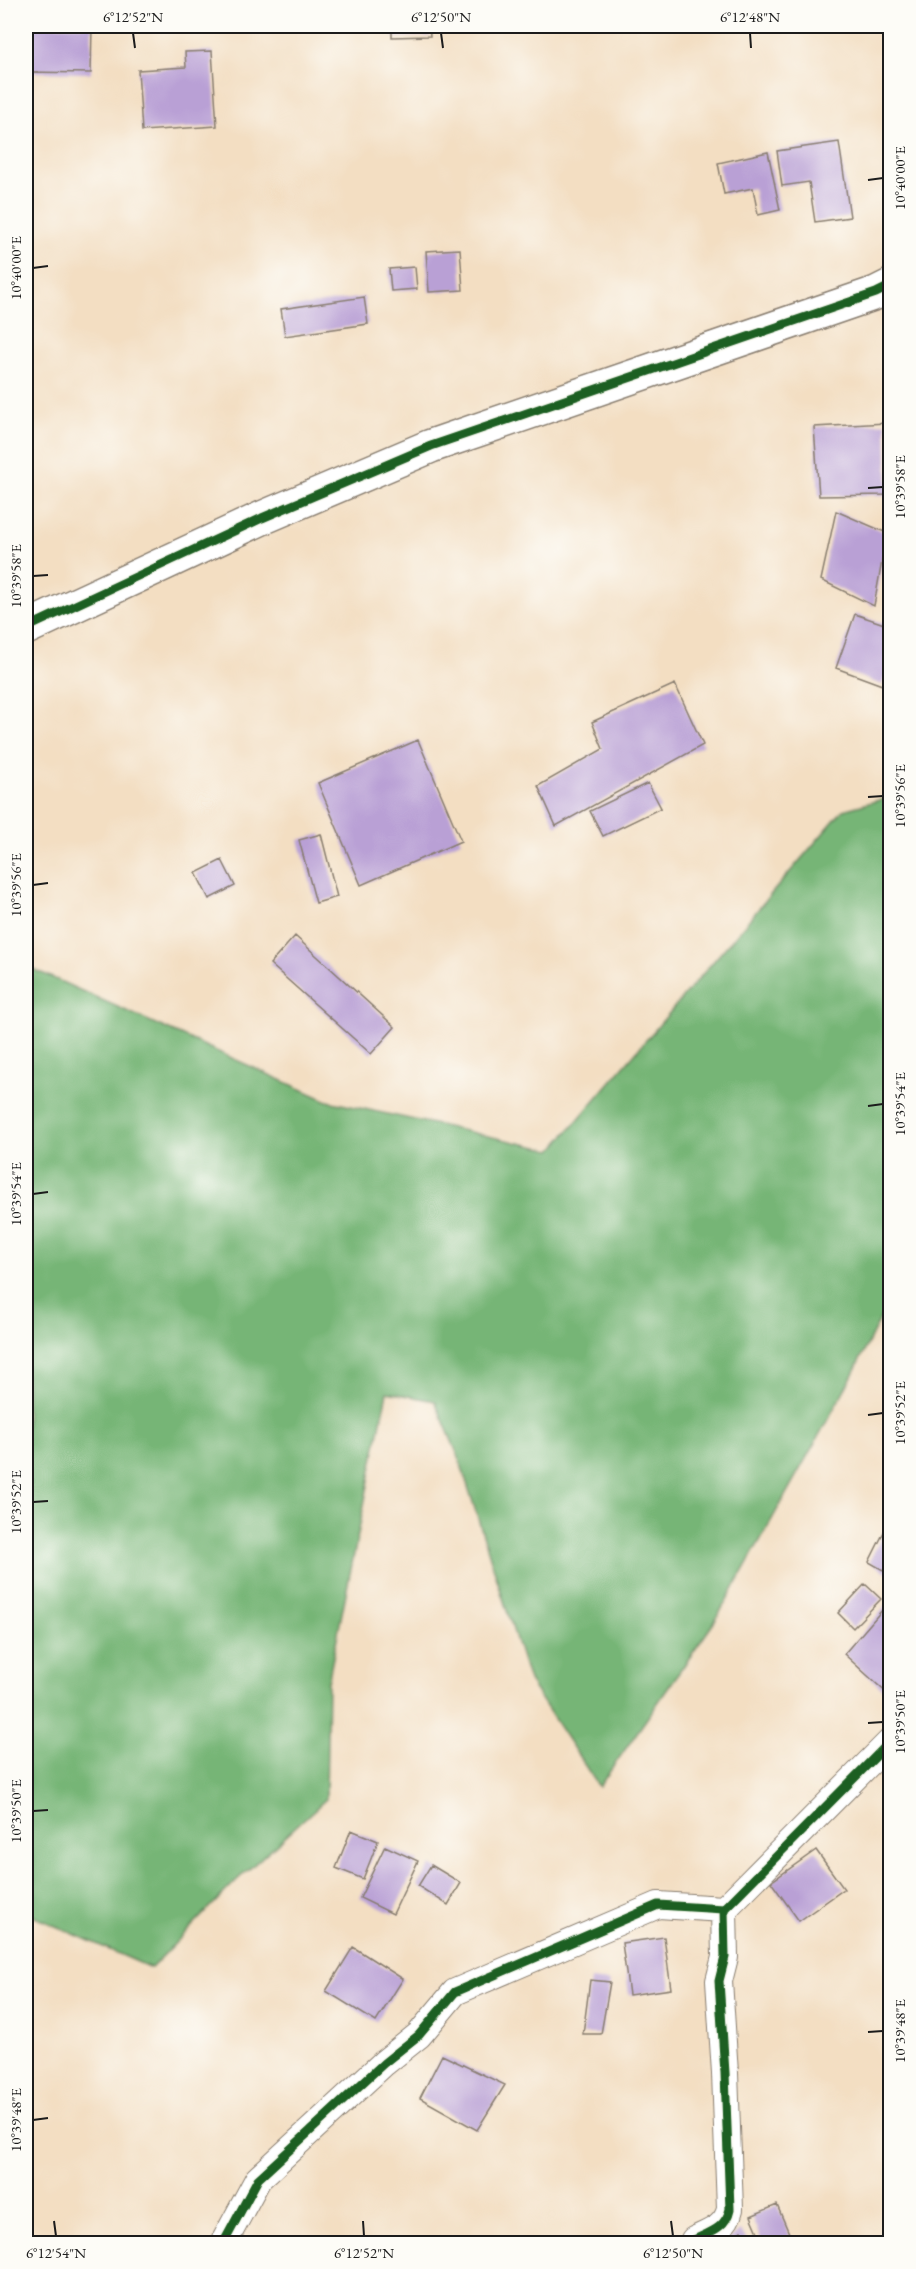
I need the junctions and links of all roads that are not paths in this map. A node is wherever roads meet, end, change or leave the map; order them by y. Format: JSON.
{"nodes":[{"id":1,"x":891,"y":286,"type":"edge"},
{"id":2,"x":26,"y":628,"type":"edge"},
{"id":3,"x":891,"y":1742,"type":"edge"},
{"id":4,"x":724,"y":1909,"type":"junction"},
{"id":5,"x":224,"y":2244,"type":"edge"},
{"id":6,"x":693,"y":2244,"type":"edge"}],
"edges":[{"from":1,"to":2,"type":"street"},
{"from":3,"to":4,"type":"street"},
{"from":4,"to":5,"type":"street"},
{"from":4,"to":6,"type":"street"}]}
